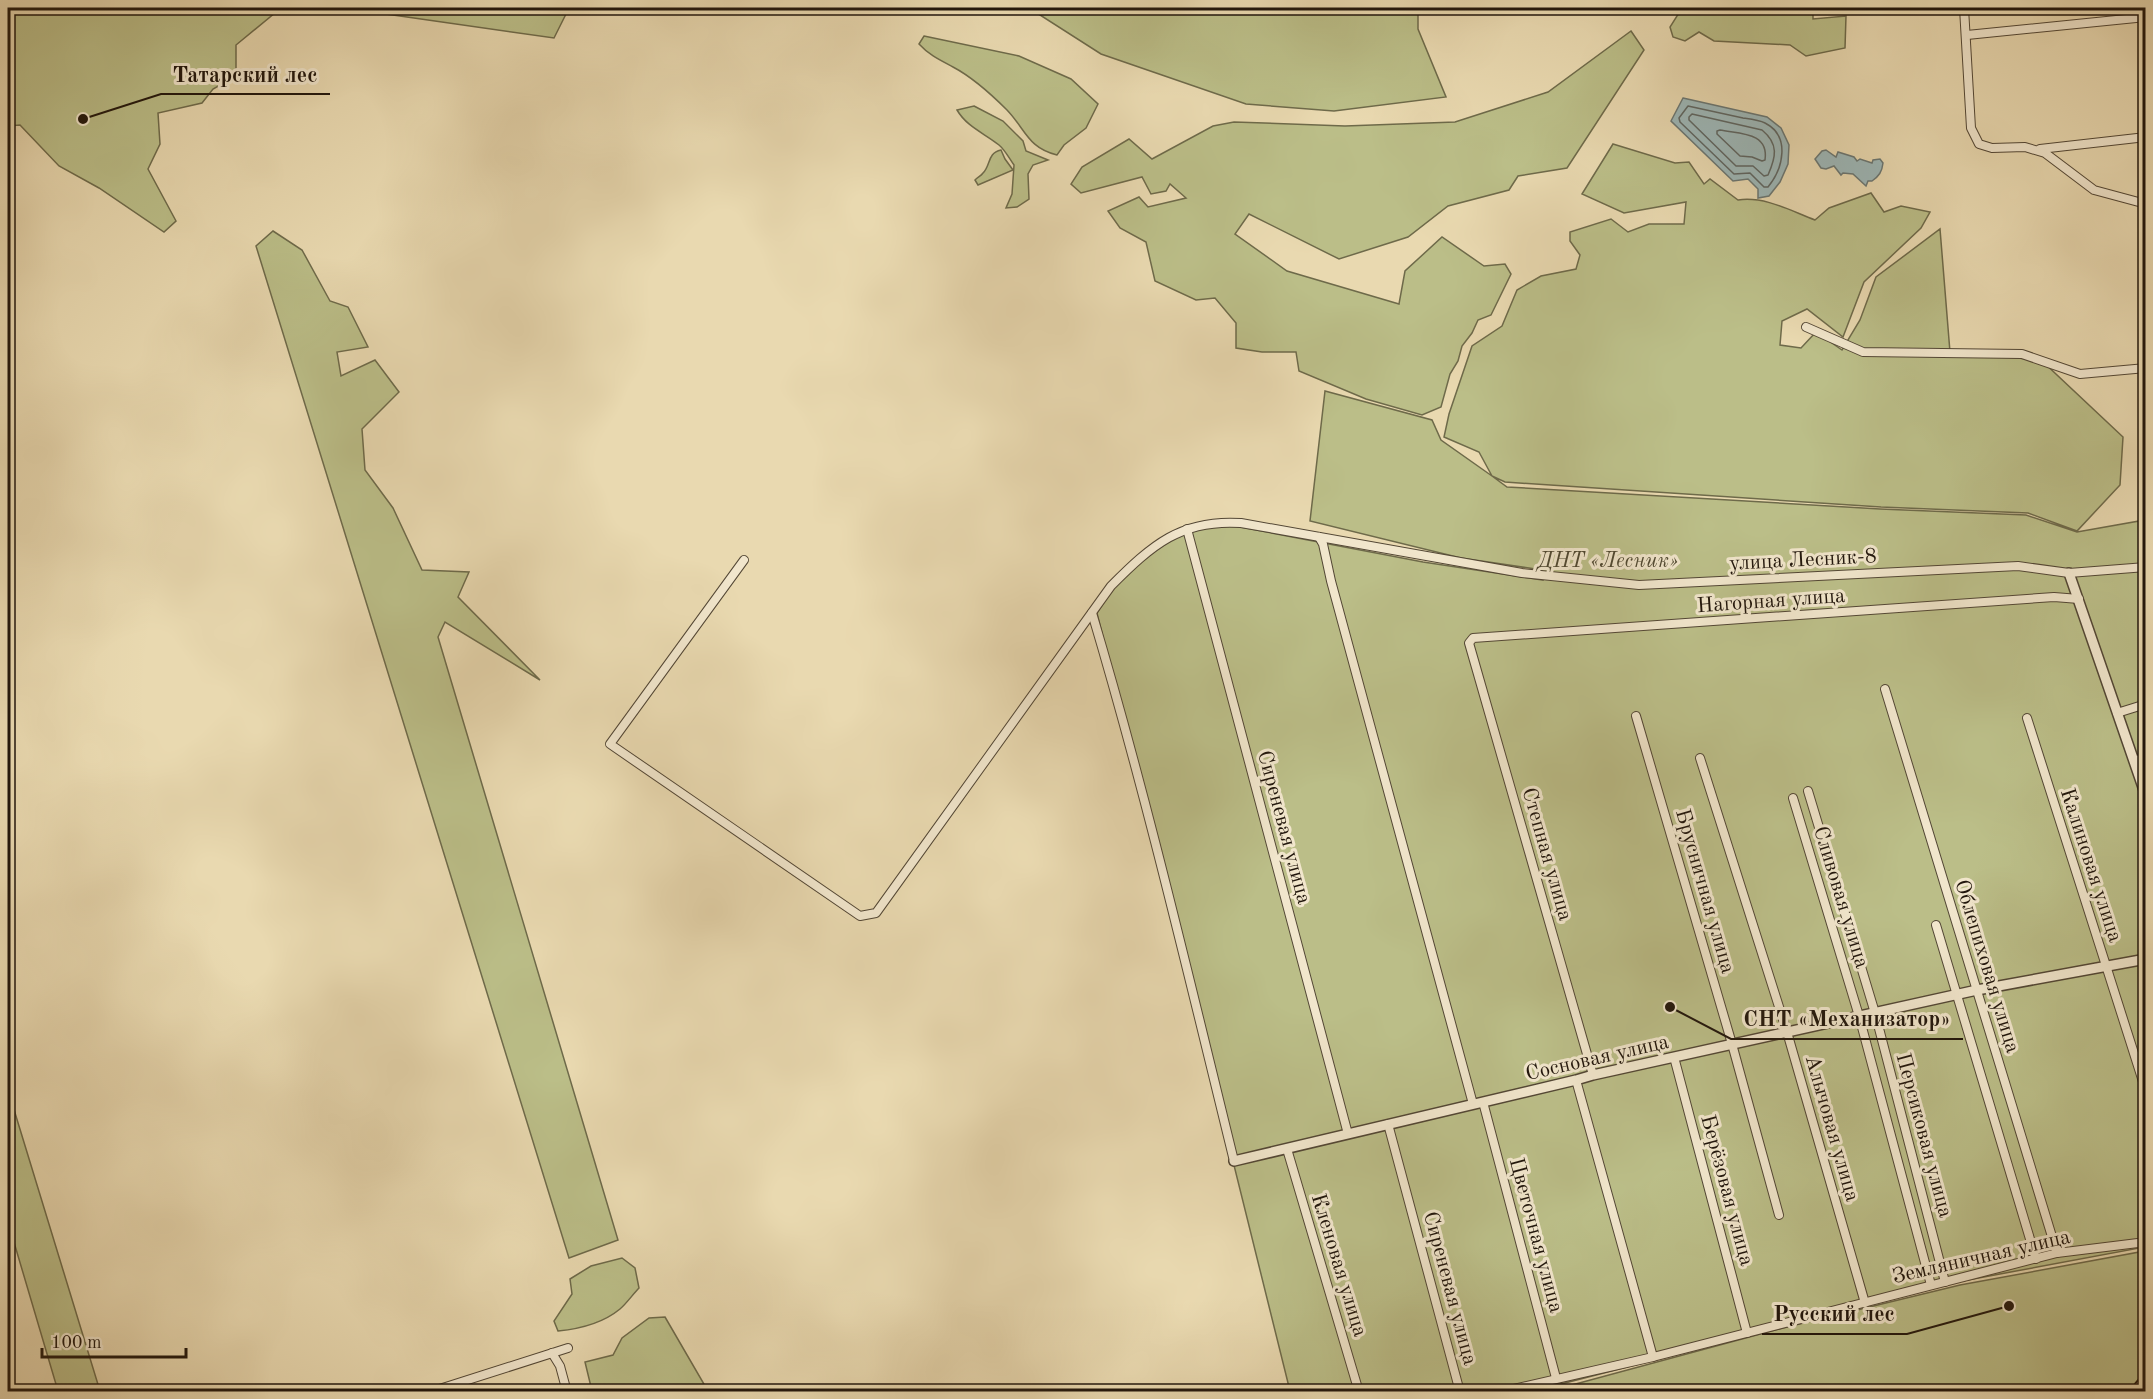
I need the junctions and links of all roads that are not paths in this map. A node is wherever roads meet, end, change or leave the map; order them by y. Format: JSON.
{"nodes":[{"id":1,"x":1964,"y":8,"type":"edge"},
{"id":2,"x":2145,"y":17,"type":"edge"},
{"id":3,"x":1966,"y":35,"type":"junction"},
{"id":4,"x":2145,"y":137,"type":"edge"},
{"id":5,"x":2035,"y":150,"type":"junction"},
{"id":6,"x":2145,"y":204,"type":"edge"},
{"id":7,"x":1806,"y":327,"type":"dead end"},
{"id":8,"x":2145,"y":368,"type":"edge"},
{"id":9,"x":1187,"y":529,"type":"junction"},
{"id":10,"x":1319,"y":537,"type":"junction"},
{"id":11,"x":744,"y":560,"type":"dead end"},
{"id":12,"x":2145,"y":567,"type":"edge"},
{"id":13,"x":2069,"y":573,"type":"junction"},
{"id":14,"x":2079,"y":599,"type":"junction"},
{"id":15,"x":1092,"y":613,"type":"junction"},
{"id":16,"x":1469,"y":643,"type":"joint"},
{"id":17,"x":1885,"y":690,"type":"dead end"},
{"id":18,"x":2145,"y":704,"type":"edge"},
{"id":19,"x":2117,"y":713,"type":"junction"},
{"id":20,"x":1636,"y":716,"type":"dead end"},
{"id":21,"x":2027,"y":717,"type":"dead end"},
{"id":22,"x":2145,"y":757,"type":"edge"},
{"id":23,"x":1700,"y":758,"type":"dead end"},
{"id":24,"x":2134,"y":761,"type":"junction"},
{"id":25,"x":1808,"y":792,"type":"dead end"},
{"id":26,"x":2145,"y":796,"type":"edge"},
{"id":27,"x":1793,"y":798,"type":"dead end"},
{"id":28,"x":1936,"y":925,"type":"dead end"},
{"id":29,"x":2145,"y":959,"type":"edge"},
{"id":30,"x":2106,"y":966,"type":"junction"},
{"id":31,"x":1977,"y":990,"type":"junction"},
{"id":32,"x":1957,"y":995,"type":"junction"},
{"id":33,"x":1875,"y":1013,"type":"junction"},
{"id":34,"x":1859,"y":1016,"type":"junction"},
{"id":35,"x":1787,"y":1032,"type":"junction"},
{"id":36,"x":1732,"y":1044,"type":"junction"},
{"id":37,"x":1674,"y":1057,"type":"junction"},
{"id":38,"x":1593,"y":1075,"type":"junction"},
{"id":39,"x":1576,"y":1080,"type":"junction"},
{"id":40,"x":2145,"y":1091,"type":"edge"},
{"id":41,"x":1478,"y":1103,"type":"junction"},
{"id":42,"x":1388,"y":1124,"type":"junction"},
{"id":43,"x":1348,"y":1134,"type":"junction"},
{"id":44,"x":1287,"y":1149,"type":"junction"},
{"id":45,"x":1234,"y":1161,"type":"joint"},
{"id":46,"x":1779,"y":1215,"type":"dead end"},
{"id":47,"x":2145,"y":1242,"type":"edge"},
{"id":48,"x":2057,"y":1253,"type":"junction"},
{"id":49,"x":2036,"y":1259,"type":"junction"},
{"id":50,"x":1945,"y":1282,"type":"junction"},
{"id":51,"x":1932,"y":1285,"type":"junction"},
{"id":52,"x":1864,"y":1303,"type":"junction"},
{"id":53,"x":1747,"y":1333,"type":"junction"},
{"id":54,"x":568,"y":1348,"type":"dead end"},
{"id":55,"x":552,"y":1353,"type":"junction"},
{"id":56,"x":1653,"y":1357,"type":"junction"},
{"id":57,"x":1556,"y":1378,"type":"junction"},
{"id":58,"x":2145,"y":1380,"type":"edge"},
{"id":59,"x":430,"y":1392,"type":"edge"},
{"id":60,"x":567,"y":1392,"type":"edge"},
{"id":61,"x":1359,"y":1392,"type":"edge"},
{"id":62,"x":1460,"y":1392,"type":"edge"},
{"id":63,"x":1500,"y":1392,"type":"edge"},
{"id":64,"x":2136,"y":1392,"type":"edge"}],
"edges":[{"from":1,"to":3,"type":"street"},
{"from":2,"to":3,"type":"street"},
{"from":3,"to":5,"type":"street"},
{"from":4,"to":5,"type":"street"},
{"from":5,"to":6,"type":"street"},
{"from":7,"to":8,"type":"street"},
{"from":9,"to":10,"type":"street","name":"улица Лесник-8"},
{"from":9,"to":15,"type":"street","name":"улица Лесник-8"},
{"from":9,"to":43,"type":"street","name":"Сиреневая улица"},
{"from":10,"to":13,"type":"street","name":"улица Лесник-8"},
{"from":10,"to":41,"type":"street","name":"Цветочная улица"},
{"from":11,"to":15,"type":"street","name":"улица Лесник-8"},
{"from":12,"to":13,"type":"street","name":"улица Лесник-8"},
{"from":13,"to":14,"type":"street"},
{"from":14,"to":16,"type":"street","name":"Нагорная улица"},
{"from":14,"to":19,"type":"street"},
{"from":15,"to":45,"type":"street"},
{"from":16,"to":38,"type":"street","name":"Степная улица"},
{"from":17,"to":31,"type":"street","name":"Облепиховая улица"},
{"from":18,"to":19,"type":"street"},
{"from":19,"to":24,"type":"street"},
{"from":20,"to":36,"type":"street","name":"Брусничная улица"},
{"from":21,"to":30,"type":"street","name":"Калиновая улица"},
{"from":22,"to":24,"type":"street"},
{"from":23,"to":35,"type":"street","name":"Алычовая улица"},
{"from":24,"to":26,"type":"street"},
{"from":25,"to":33,"type":"street","name":"Персиковая улица"},
{"from":27,"to":34,"type":"street","name":"Сливовая улица"},
{"from":28,"to":32,"type":"street"},
{"from":29,"to":30,"type":"street","name":"Сосновая улица"},
{"from":30,"to":31,"type":"street","name":"Сосновая улица"},
{"from":30,"to":40,"type":"street","name":"Калиновая улица"},
{"from":31,"to":32,"type":"street","name":"Сосновая улица"},
{"from":31,"to":48,"type":"street","name":"Облепиховая улица"},
{"from":32,"to":33,"type":"street","name":"Сосновая улица"},
{"from":32,"to":49,"type":"street"},
{"from":33,"to":34,"type":"street","name":"Сосновая улица"},
{"from":33,"to":50,"type":"street","name":"Персиковая улица"},
{"from":34,"to":35,"type":"street","name":"Сосновая улица"},
{"from":34,"to":51,"type":"street","name":"Сливовая улица"},
{"from":35,"to":36,"type":"street","name":"Сосновая улица"},
{"from":35,"to":52,"type":"street","name":"Алычовая улица"},
{"from":36,"to":37,"type":"street","name":"Сосновая улица"},
{"from":36,"to":46,"type":"street","name":"Брусничная улица"},
{"from":37,"to":38,"type":"street","name":"Сосновая улица"},
{"from":37,"to":53,"type":"street","name":"Берёзовая улица"},
{"from":38,"to":39,"type":"street","name":"Сосновая улица"},
{"from":39,"to":41,"type":"street","name":"Сосновая улица"},
{"from":39,"to":56,"type":"street"},
{"from":41,"to":42,"type":"street","name":"Сосновая улица"},
{"from":41,"to":57,"type":"street","name":"Цветочная улица"},
{"from":42,"to":43,"type":"street","name":"Сосновая улица"},
{"from":42,"to":62,"type":"street","name":"Сиреневая улица"},
{"from":43,"to":44,"type":"street","name":"Сосновая улица"},
{"from":44,"to":45,"type":"street","name":"Сосновая улица"},
{"from":44,"to":61,"type":"street","name":"Кленовая улица"},
{"from":47,"to":48,"type":"street","name":"Земляничная улица"},
{"from":48,"to":49,"type":"street","name":"Земляничная улица"},
{"from":49,"to":50,"type":"street","name":"Земляничная улица"},
{"from":50,"to":51,"type":"street","name":"Земляничная улица"},
{"from":51,"to":52,"type":"street","name":"Земляничная улица"},
{"from":52,"to":53,"type":"street","name":"Земляничная улица"},
{"from":53,"to":56,"type":"street","name":"Земляничная улица"},
{"from":54,"to":55,"type":"street"},
{"from":55,"to":59,"type":"street"},
{"from":55,"to":60,"type":"street"},
{"from":56,"to":57,"type":"street","name":"Земляничная улица"},
{"from":57,"to":63,"type":"street","name":"Земляничная улица"},
{"from":58,"to":64,"type":"main road"}]}
